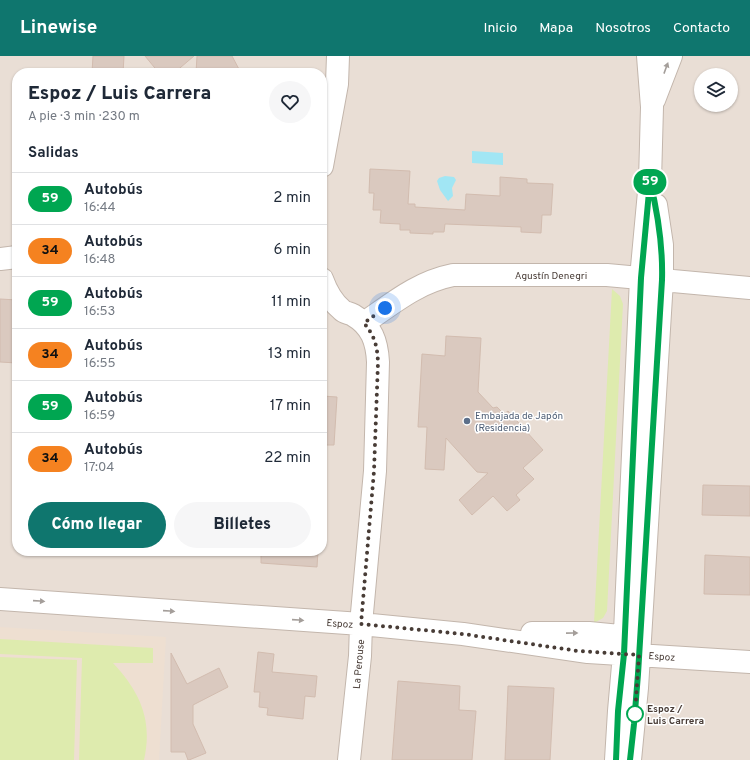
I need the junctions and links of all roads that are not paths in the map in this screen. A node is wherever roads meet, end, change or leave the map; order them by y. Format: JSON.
{"nodes":[{"id":1,"x":338,"y":56,"type":"edge"},
{"id":2,"x":648,"y":56,"type":"edge"},
{"id":3,"x":671,"y":56,"type":"edge"},
{"id":4,"x":652,"y":107,"type":"junction"},
{"id":5,"x":327,"y":139,"type":"edge"},
{"id":6,"x":12,"y":258,"type":"edge"},
{"id":7,"x":0,"y":259,"type":"edge"},
{"id":8,"x":652,"y":279,"type":"junction"},
{"id":9,"x":750,"y":288,"type":"edge"},
{"id":10,"x":327,"y":290,"type":"edge"},
{"id":11,"x":332,"y":309,"type":"edge"},
{"id":12,"x":364,"y":323,"type":"junction"},
{"id":13,"x":0,"y":599,"type":"edge"},
{"id":14,"x":361,"y":624,"type":"junction"},
{"id":15,"x":632,"y":642,"type":"junction"},
{"id":16,"x":750,"y":662,"type":"edge"},
{"id":17,"x":349,"y":760,"type":"edge"},
{"id":18,"x":616,"y":760,"type":"edge"},
{"id":19,"x":630,"y":760,"type":"edge"}],
"edges":[{"from":1,"to":5,"type":"street"},
{"from":2,"to":4,"type":"street"},
{"from":4,"to":3,"type":"street","one_way":true},
{"from":4,"to":8,"type":"street"},
{"from":6,"to":7,"type":"street"},
{"from":8,"to":9,"type":"street","name":"Agustín Denegri"},
{"from":8,"to":12,"type":"street","name":"Agustín Denegri"},
{"from":8,"to":15,"type":"street"},
{"from":10,"to":11,"type":"street","name":"La Perouse"},
{"from":11,"to":12,"type":"street","name":"La Perouse"},
{"from":12,"to":14,"type":"street","name":"La Perouse"},
{"from":13,"to":14,"type":"street","name":"Espoz","one_way":true},
{"from":14,"to":15,"type":"street","name":"Espoz","one_way":true},
{"from":14,"to":17,"type":"street","name":"La Perouse"},
{"from":15,"to":16,"type":"street","name":"Espoz"},
{"from":15,"to":18,"type":"street"},
{"from":15,"to":19,"type":"street"}]}
